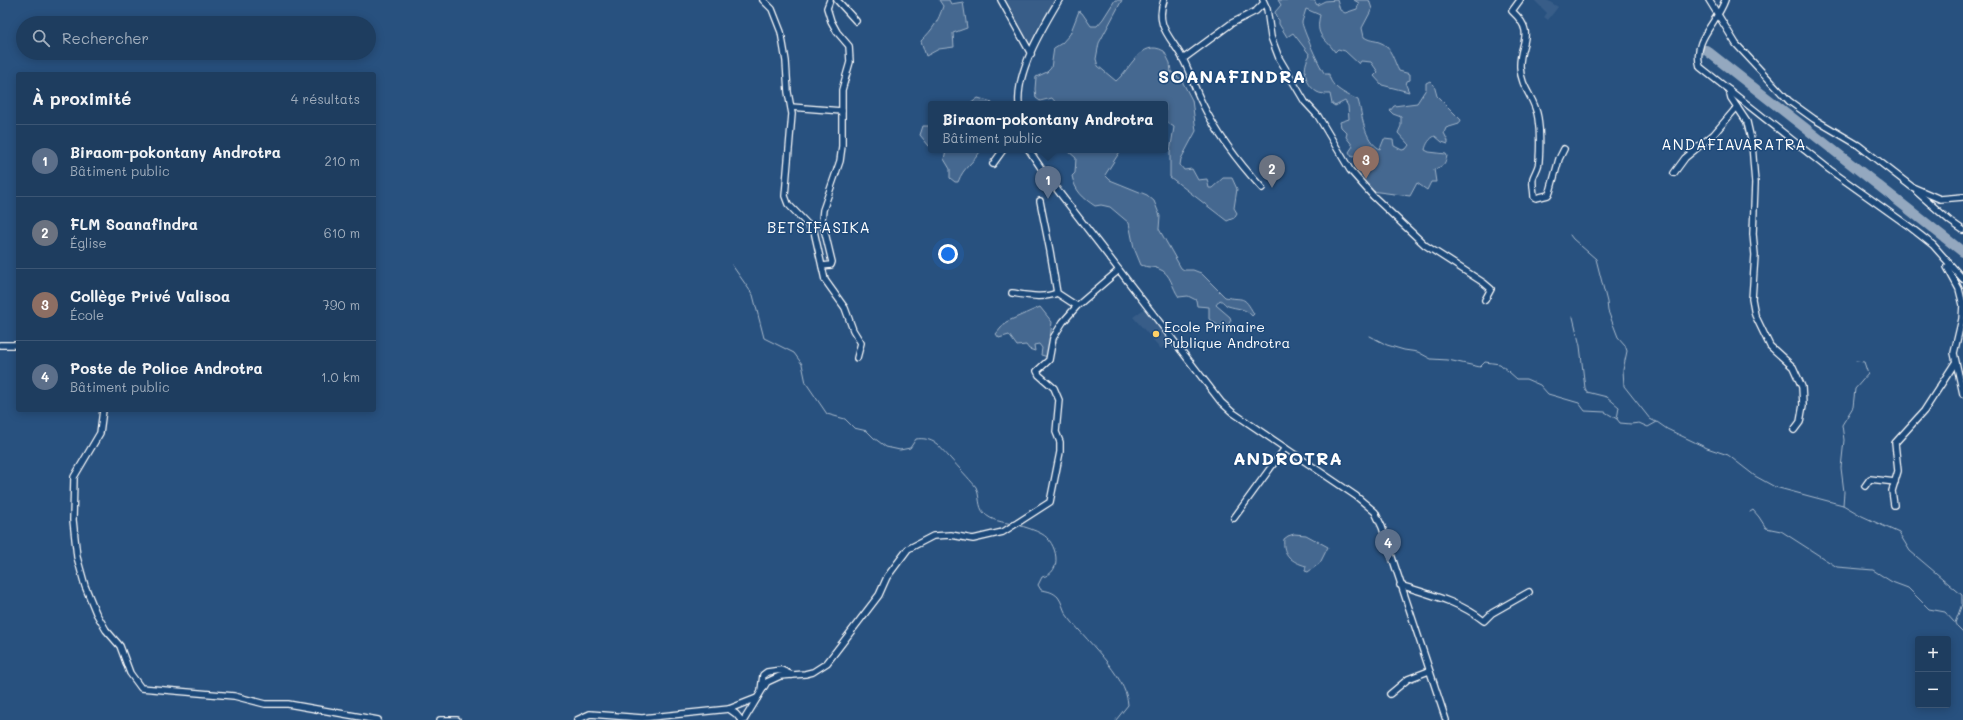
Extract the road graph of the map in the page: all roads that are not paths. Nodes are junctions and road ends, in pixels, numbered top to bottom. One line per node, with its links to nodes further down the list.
1 (763, 0): 17 (street)
2 (830, 0): 19 (street)
3 (837, 0): 12 (street)
4 (1001, 0): 13 (street)
5 (1060, 0): 13 (street)
6 (1164, 0): 14 (street)
7 (1520, 0): 20 (street)
8 (1709, 0): 11 (street)
9 (1725, 0): 11 (street)
10 (1263, 2): 14 (street); 36 (street)
11 (1717, 14): 15 (street); 25 (street)
12 (856, 22)
13 (1031, 54): 16 (street)
14 (1183, 59): 26 (street)
15 (1729, 90): 18 (street); 30 (street)
16 (1019, 101)
17 (791, 107): 19 (street); 31 (street)
18 (1737, 107): 24 (street); 44 (street)
19 (842, 111): 31 (street)
20 (1564, 149)
21 (1001, 153): 23 (street)
22 (1031, 153): 32 (street)
23 (993, 164)
24 (1674, 172)
25 (1912, 187): 27 (street); 29 (street)
26 (1262, 188)
27 (1963, 197)
28 (1040, 201): 35 (street)
29 (1963, 230)
30 (1942, 257): 33 (street); 41 (street)
31 (822, 266): 40 (street)
32 (1119, 270): 37 (street); 45 (street)
33 (1963, 279)
34 (1012, 293): 35 (street)
35 (1057, 293): 37 (street)
36 (1485, 300)
37 (1077, 306): 53 (street)
38 (0, 345): 39 (street)
39 (16, 345)
40 (857, 358)
41 (1955, 363): 42 (street); 46 (street)
42 (1963, 394)
43 (103, 412): 58 (street)
44 (1794, 430)
45 (1285, 448): 49 (street); 50 (street)
46 (1894, 482): 47 (street); 48 (street)
47 (1865, 486)
48 (1894, 505)
49 (1234, 518)
50 (1400, 585): 51 (street); 52 (street)
51 (1529, 592)
52 (1430, 672): 55 (street); 66 (street)
53 (792, 675): 54 (street); 54 (street)
54 (761, 692): 56 (street)
55 (1390, 694)
56 (757, 698): 57 (street); 65 (street)
57 (729, 709): 63 (street); 64 (street)
58 (344, 715): 59 (street); 60 (street)
59 (352, 720)
60 (378, 720)
61 (440, 720): 62 (street)
62 (457, 720)
63 (577, 720)
64 (741, 720)
65 (744, 720)
66 (1446, 720)

